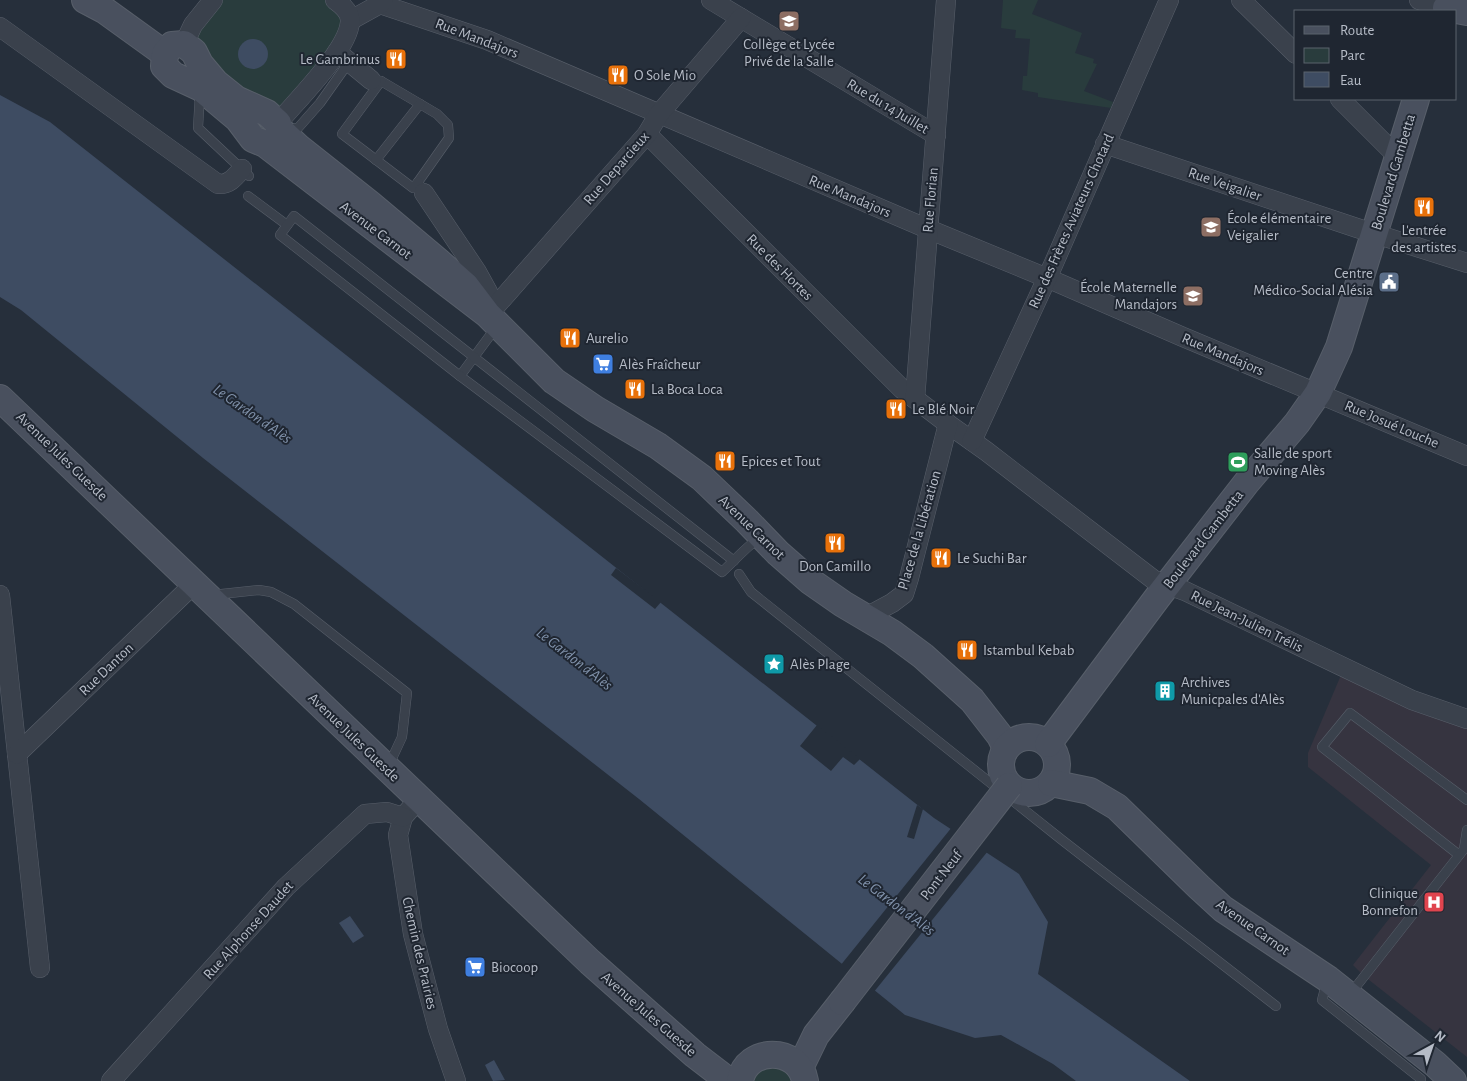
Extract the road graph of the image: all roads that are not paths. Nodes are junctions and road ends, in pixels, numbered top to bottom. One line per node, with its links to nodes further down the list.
1 (85, 0): 14 (main road, Avenue Carnot)
2 (212, 0): 14 (street)
3 (335, 0): 12 (street)
4 (711, 0): 11 (street, Rue du 14 Juillet)
5 (946, 0): 25 (street, Rue Florian)
6 (1169, 0): 26 (street, Rue des Frères Aviateurs Chotard)
7 (1241, 0): 15 (street)
8 (1419, 0): 10 (street)
9 (382, 2): 12 (street); 22 (street, Rue Mandajors)
10 (1452, 8)
11 (741, 18): 22 (street, Rue Deparcieux); 25 (street, Rue du 14 Juillet)
12 (350, 20): 16 (street)
13 (0, 27): 29 (street)
14 (174, 49): 18 (main road, Avenue Carnot); 23 (main road, Avenue Carnot)
15 (1294, 52)
16 (343, 57): 17 (street); 23 (street)
17 (376, 81): 21 (lane); 28 (lane)
18 (201, 88): 23 (main road, Avenue Carnot); 29 (lane)
19 (1341, 100): 27 (street)
20 (1416, 100): 27 (main road, Boulevard Gambetta)
21 (420, 104): 28 (lane); 30 (lane)
22 (658, 114): 24 (street, Rue Deparcieux); 33 (street, Rue Mandajors)
23 (274, 132): 37 (main road, Avenue Carnot)
24 (647, 134): 37 (street, Rue Deparcieux); 42 (street, Rue des Hortes)
25 (936, 136): 33 (street, Rue Florian)
26 (1105, 144): 34 (street, Rue Veigalier); 36 (street, Rue des Frères Aviateurs Chotard)
27 (1397, 156): 34 (main road, Boulevard Gambetta)
28 (376, 160): 30 (lane)
29 (246, 172)
30 (421, 188): 37 (street)
31 (248, 196): 32 (lane)
32 (287, 225): 38 (lane); 39 (lane)
33 (928, 229): 36 (street, Rue Mandajors); 42 (street, Rue Florian)
34 (1374, 234): 35 (street, Rue Veigalier); 40 (main road, Boulevard Gambetta)
35 (1467, 263)
36 (1047, 278): 40 (street, Rue Mandajors); 44 (street, Rue des Frères Aviateurs Chotard)
37 (493, 320): 38 (lane); 46 (main road, Avenue Carnot)
38 (474, 357): 39 (lane); 47 (lane)
39 (460, 376): 47 (lane)
40 (1318, 393): 45 (street, Rue Josué Louche); 49 (main road, Boulevard Gambetta)
41 (0, 398): 50 (main road, Avenue Jules Guesde)
42 (915, 399): 43 (street, Rue des Hortes)
43 (948, 424): 44 (street, Rue Jean-Julien Trélis); 52 (street, Place de la Libération)
44 (972, 441): 49 (street, Rue Jean-Julien Trélis)
45 (1467, 456)
46 (762, 535): 47 (lane); 52 (main road, Avenue Carnot)
47 (734, 561)
48 (739, 574): 67 (lane)
49 (1168, 585): 53 (street, Rue Jean-Julien Trélis); 54 (main road, Boulevard Gambetta)
50 (202, 589): 56 (street, Rue Danton); 57 (main road, Avenue Jules Guesde); 57 (lane)
51 (0, 594): 56 (street)
52 (866, 617): 55 (main road, Avenue Carnot)
53 (1467, 719)
54 (1048, 744): 55 (main road); 58 (main road)
55 (1006, 748): 59 (main road)
56 (17, 754): 64 (street)
57 (387, 769): 61 (main road, Avenue Jules Guesde)
58 (1051, 783): 59 (main road); 65 (main road, Avenue Carnot)
59 (1010, 786): 68 (main road, Pont Neuf, bridge)
60 (1467, 800): 63 (lane)
61 (411, 808): 69 (main road, Avenue Jules Guesde); 71 (street, Rue Alphonse Daudet); 72 (street, Chemin des Prairies)
62 (1467, 830): 63 (lane)
63 (1459, 855): 66 (lane)
64 (40, 968)
65 (1328, 979): 66 (main road, Avenue Carnot); 70 (lane)
66 (1349, 995): 73 (main road, Avenue Carnot)
67 (1276, 1006)
68 (797, 1068): 69 (main road)
69 (732, 1075)
70 (1421, 1079)
71 (111, 1081)
72 (456, 1081)
73 (1453, 1081)

